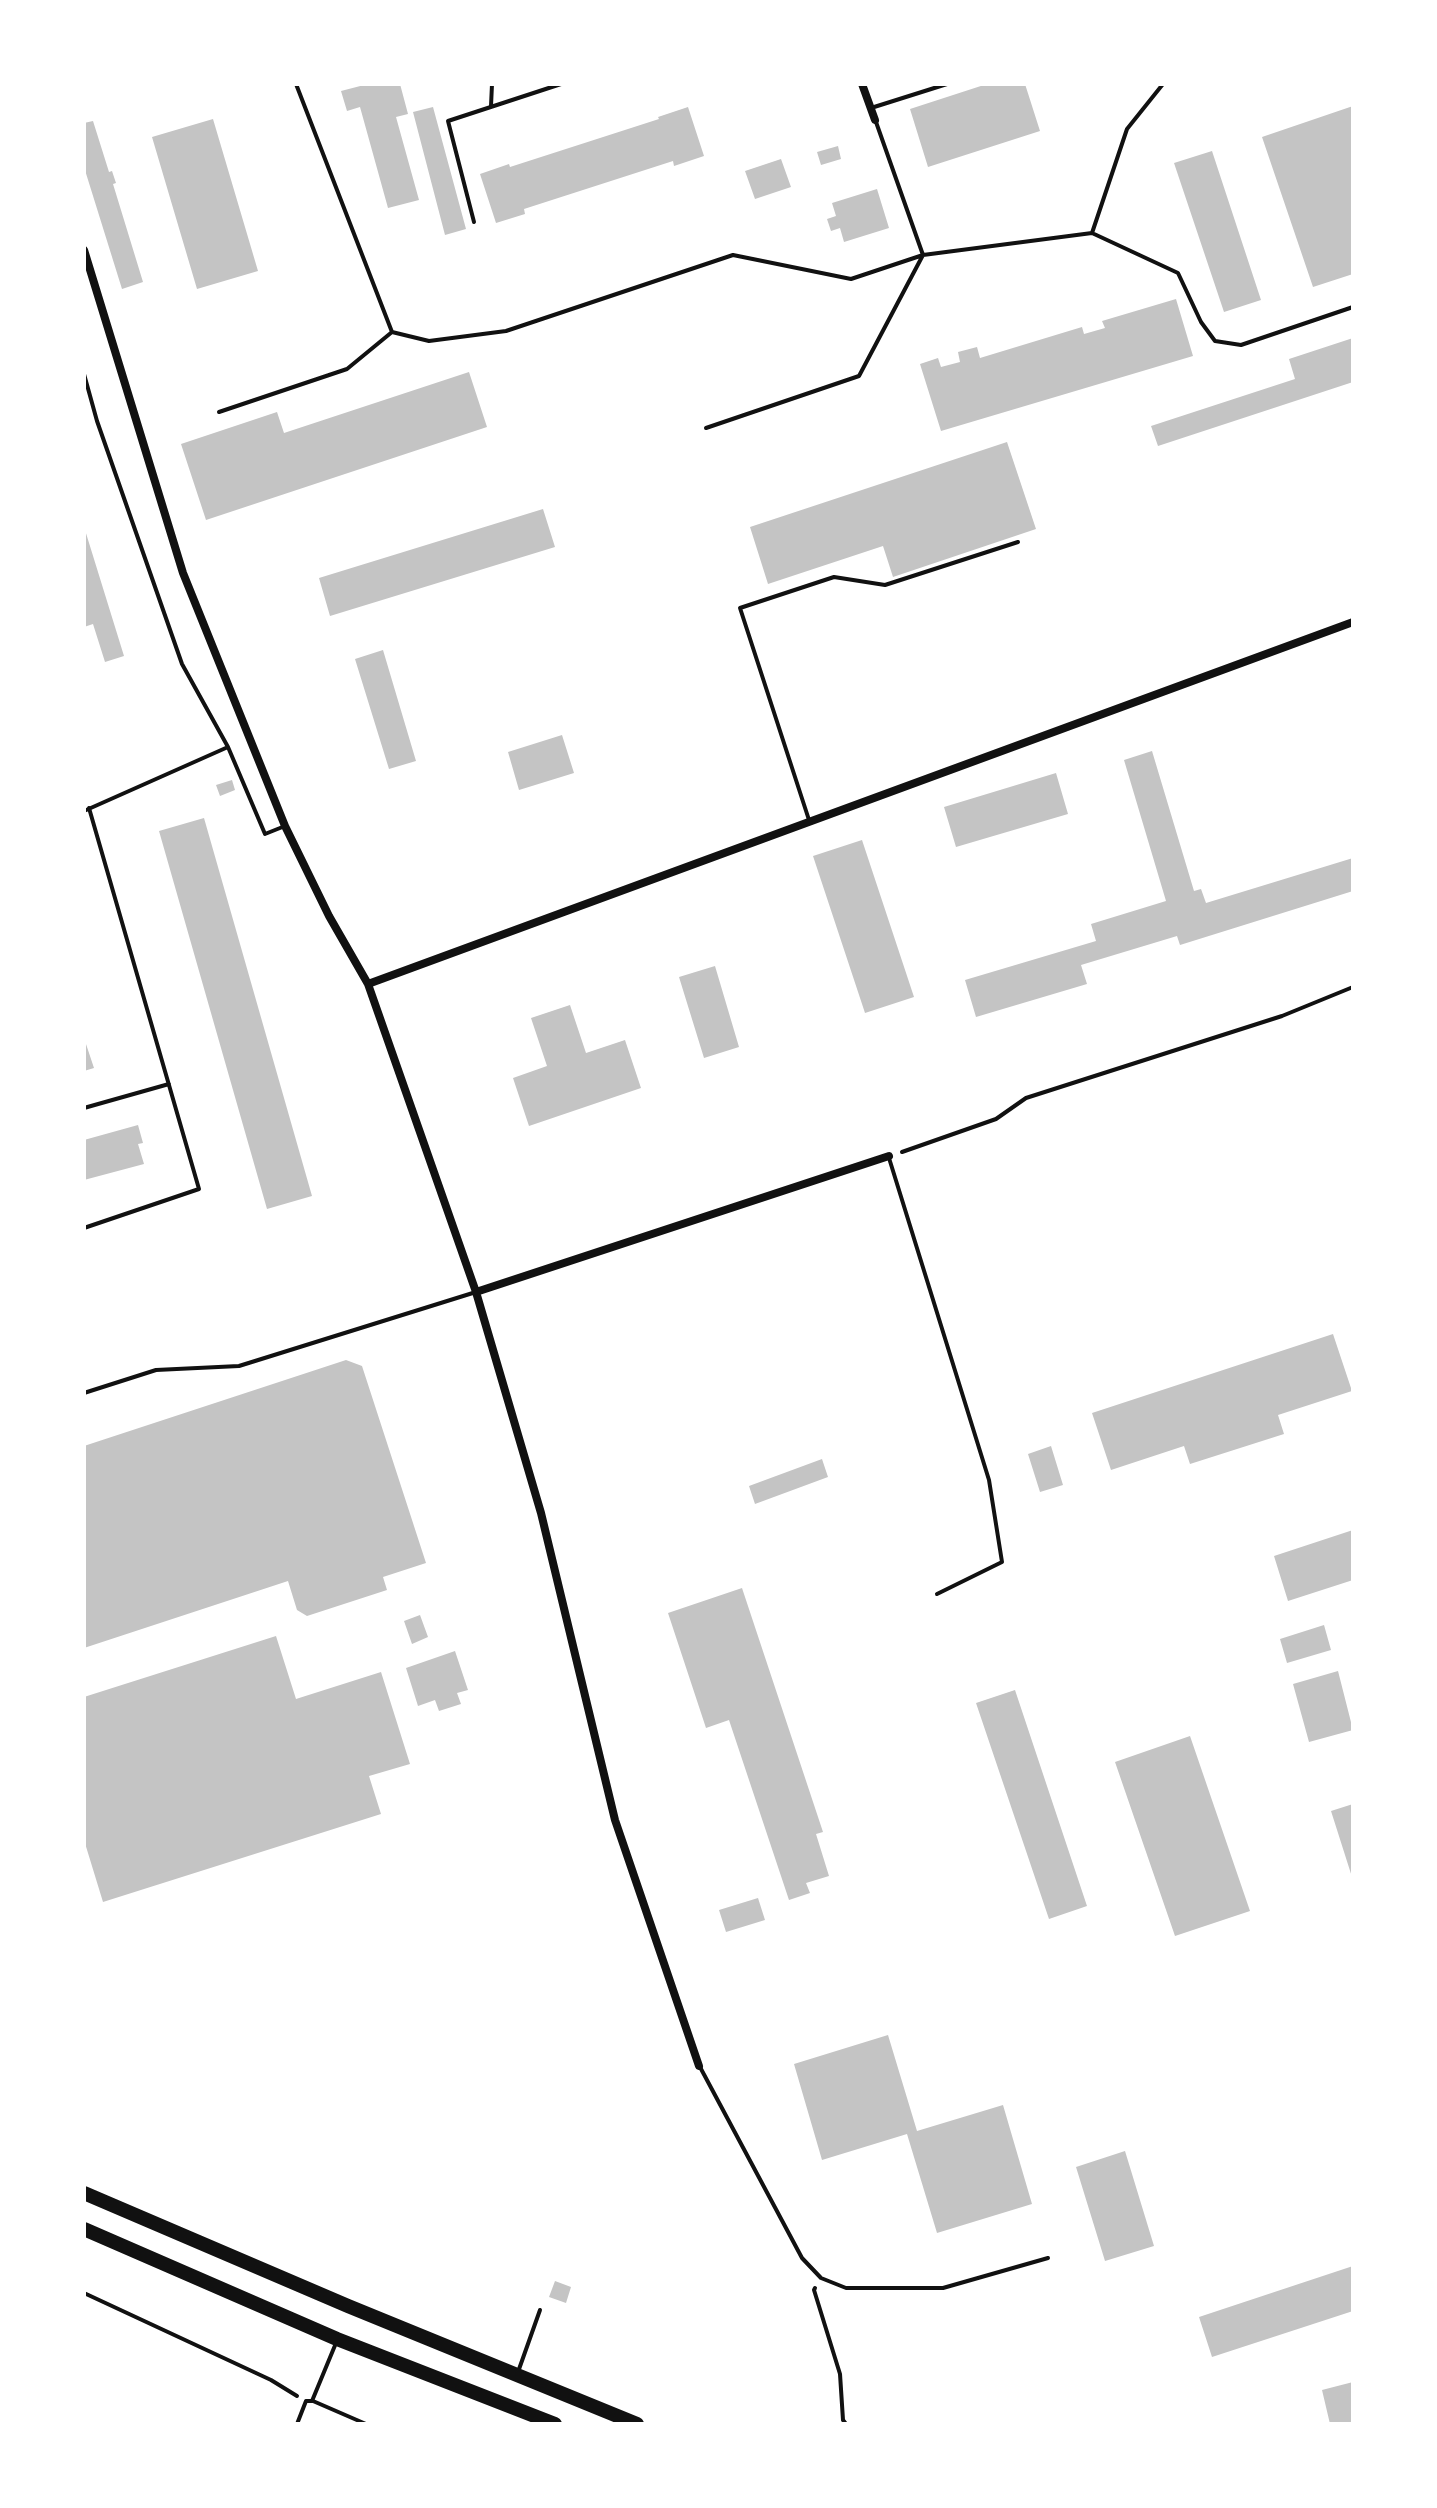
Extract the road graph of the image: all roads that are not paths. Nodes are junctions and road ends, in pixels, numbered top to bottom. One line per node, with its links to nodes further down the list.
1 (296, 84): 15 (lane)
2 (492, 84): 7 (lane)
3 (561, 84): 7 (lane)
4 (862, 84): 8 (street)
5 (947, 84): 8 (lane)
6 (1163, 84): 11 (lane)
7 (491, 107): 10 (lane)
8 (871, 108): 9 (street)
9 (875, 120): 13 (lane)
10 (474, 222)
11 (1092, 233): 13 (lane); 14 (lane)
12 (84, 250): 24 (street)
13 (923, 255): 15 (lane); 18 (lane)
14 (1353, 307)
15 (392, 332): 17 (lane)
16 (84, 374): 21 (lane)
17 (219, 412)
18 (706, 428)
19 (1018, 542): 23 (lane)
20 (1353, 622): 23 (street)
21 (228, 747): 22 (lane); 24 (lane)
22 (86, 810): 26 (lane)
23 (810, 822): 25 (street)
24 (285, 826): 25 (street)
25 (368, 984): 30 (street)
26 (169, 1084): 27 (lane); 29 (lane)
27 (84, 1108)
28 (889, 1156): 30 (street); 32 (lane)
29 (84, 1228)
30 (476, 1292): 31 (lane); 33 (street)
31 (84, 1393)
32 (937, 1594)
33 (699, 2066): 36 (lane)
34 (84, 2193): 39 (highway)
35 (84, 2229): 38 (highway)
36 (1048, 2258)
37 (540, 2310): 39 (lane)
38 (337, 2339): 40 (lane); 43 (highway)
39 (517, 2374): 44 (highway)
40 (312, 2401): 41 (lane); 42 (lane)
41 (297, 2424)
42 (366, 2424)
43 (555, 2424)
44 (637, 2424)

